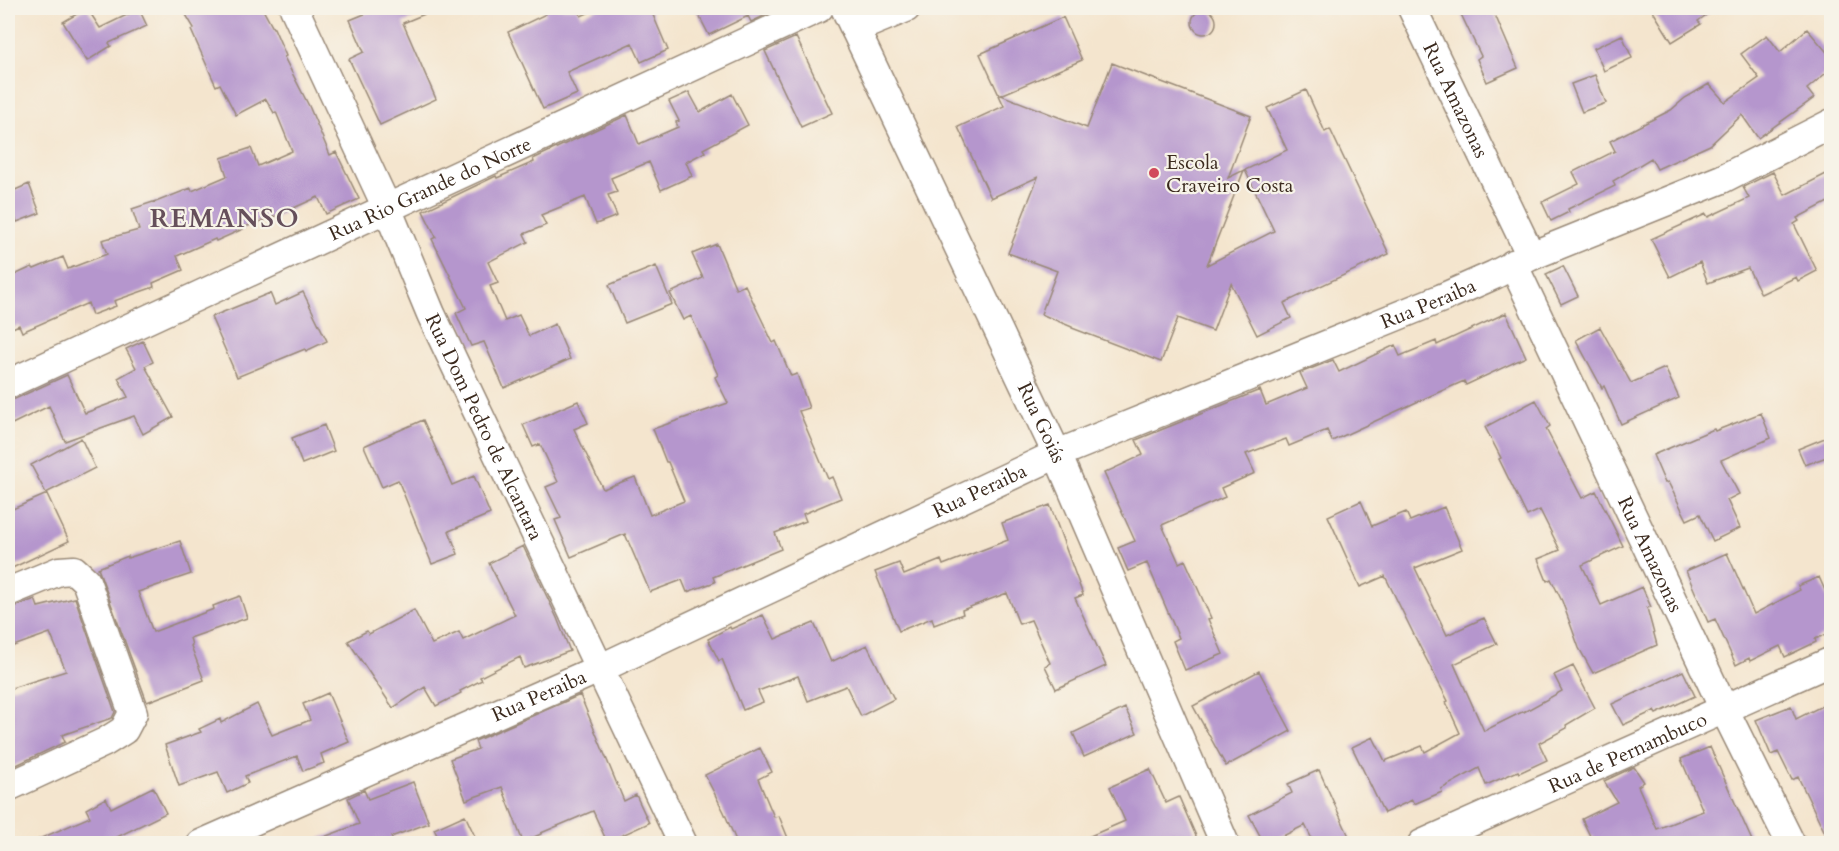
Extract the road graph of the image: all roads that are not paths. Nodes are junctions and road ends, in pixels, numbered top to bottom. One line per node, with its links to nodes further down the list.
1 (294, 8): 7 (street, Rua Dom Pedro de Alcantara)
2 (819, 8): 7 (street, Rua Rio Grande do Norte)
3 (906, 8): 5 (street)
4 (1412, 8): 8 (street, Rua Amazonas)
5 (850, 18): 10 (street, Rua Goiás)
6 (1832, 123): 8 (street, Rua Peraiba)
7 (387, 208): 9 (street, Rua Rio Grande do Norte); 13 (street, Rua Dom Pedro de Alcantara)
8 (1522, 260): 10 (street, Rua Peraiba); 14 (street, Rua Amazonas)
9 (8, 384)
10 (1057, 454): 13 (street, Rua Peraiba); 18 (street, Rua Goiás)
11 (8, 592): 15 (street)
12 (1832, 661): 14 (street, Rua de Pernambuco)
13 (601, 668): 16 (street, Rua Peraiba); 17 (street, Rua Dom Pedro de Alcantara)
14 (1724, 709): 19 (street, Rua de Pernambuco); 20 (street, Rua Amazonas)
15 (8, 787)
16 (201, 843)
17 (683, 843)
18 (1225, 843)
19 (1422, 843)
20 (1791, 843)

